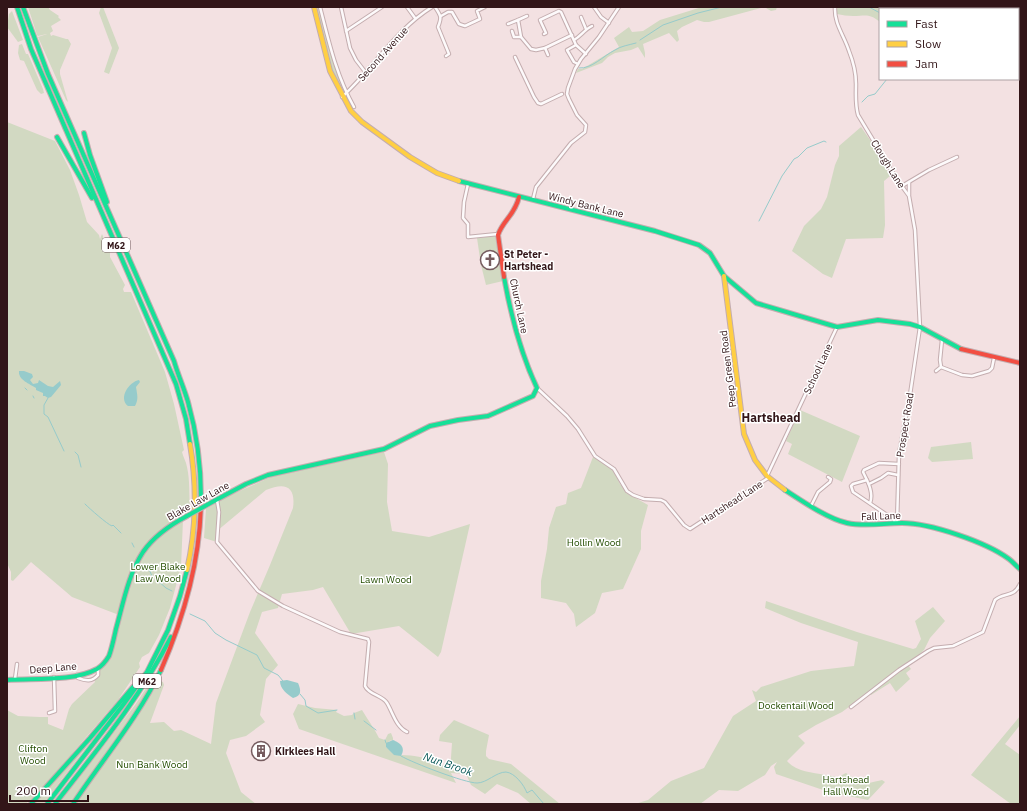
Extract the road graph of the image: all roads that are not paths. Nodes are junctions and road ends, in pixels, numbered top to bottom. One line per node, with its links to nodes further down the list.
1 (17, 7): 52 (main road, M62)
2 (23, 7): 53 (main road, M62)
3 (314, 7): 41 (main road, Windy Bank Lane)
4 (320, 7): 41 (street, Windy Bank Lane)
5 (341, 7): 26 (street)
6 (373, 7): 15 (street)
7 (382, 7): 15 (street)
8 (407, 7): 20 (street)
9 (425, 7): 16 (street)
10 (433, 7): 16 (street, Second Avenue); 17 (street)
11 (485, 7): 17 (street)
12 (594, 7): 22 (street)
13 (619, 7): 22 (street)
14 (834, 7): 48 (street, Clough Lane)
15 (376, 11): 26 (street)
16 (424, 12): 20 (street, Second Avenue)
17 (441, 16): 36 (street)
18 (527, 16): 21 (street)
19 (581, 17): 25 (street)
20 (415, 18): 39 (street, Second Avenue)
21 (518, 20): 23 (street); 30 (street)
22 (609, 23): 34 (street)
23 (508, 24)
24 (592, 26): 25 (street)
25 (586, 29): 31 (street)
26 (346, 31): 39 (street)
27 (512, 31): 30 (street)
28 (544, 34): 29 (street)
29 (572, 35): 31 (street); 33 (street)
30 (521, 37): 33 (street)
31 (574, 40): 32 (street)
32 (576, 45): 34 (street); 38 (street)
33 (545, 48): 35 (street)
34 (586, 54): 38 (street)
35 (548, 55)
36 (446, 56)
37 (515, 57): 40 (street)
38 (578, 64): 40 (street)
39 (366, 73): 41 (street, Second Avenue)
40 (565, 92): 51 (street)
41 (344, 95): 42 (street, Windy Bank Lane); 47 (main road, Windy Bank Lane)
42 (354, 107)
43 (84, 133): 53 (main road)
44 (57, 137): 52 (main road)
45 (957, 157): 46 (street)
46 (909, 182): 48 (street); 49 (street)
47 (468, 184): 50 (main road, Windy Bank Lane); 54 (street)
48 (902, 186): 49 (street, Clough Lane)
49 (909, 196): 57 (street, Clough Lane)
50 (519, 198): 51 (main road, Windy Bank Lane); 54 (main road)
51 (533, 200): 55 (main road, Windy Bank Lane)
52 (107, 225): 86 (main road, M62)
53 (114, 225): 78 (main road, M62)
54 (498, 234): 63 (main road, Church Lane)
55 (724, 276): 56 (main road, Windy Bank Lane); 68 (main road, Peep Green Road)
56 (838, 327): 57 (main road, Windy Bank Lane); 68 (street, School Lane)
57 (920, 327): 58 (main road, Windy Bank Lane); 66 (street, Prospect Road)
58 (942, 340): 59 (main road, Windy Bank Lane); 61 (street)
59 (994, 358): 60 (main road, Windy Bank Lane); 61 (street)
60 (1020, 362)
61 (941, 367): 62 (street)
62 (936, 371)
63 (537, 388): 64 (street, Hartshead Lane); 65 (main road)
64 (542, 394): 65 (street); 68 (street, Hartshead Lane)
65 (533, 396): 72 (main road, Blake Law Lane)
66 (899, 464): 67 (street, Prospect Road); 70 (street)
67 (898, 475): 71 (street); 75 (street, Prospect Road)
68 (767, 477): 74 (main road, Fall Lane)
69 (831, 479): 74 (street)
70 (867, 480): 71 (street); 73 (street)
71 (868, 484): 73 (street)
72 (215, 501): 79 (main road, Blake Law Lane, bridge); 89 (street)
73 (870, 503): 75 (street)
74 (811, 506): 75 (main road, Fall Lane)
75 (897, 523): 76 (main road, Fall Lane)
76 (1020, 569)
77 (1020, 584): 87 (street)
78 (184, 603): 92 (main road, M62); 93 (main road)
79 (104, 663): 81 (main road, Deep Lane)
80 (17, 664): 84 (street, Deep Lane)
81 (98, 668): 82 (main road, Deep Lane); 82 (street)
82 (77, 675): 83 (main road, Deep Lane)
83 (54, 677): 84 (main road, Deep Lane); 88 (street)
84 (15, 679): 85 (main road)
85 (7, 680)
86 (139, 683): 90 (main road); 91 (main road, M62)
87 (851, 707)
88 (49, 713)
89 (407, 732)
90 (31, 804)
91 (47, 804)
92 (55, 804)
93 (73, 804)

